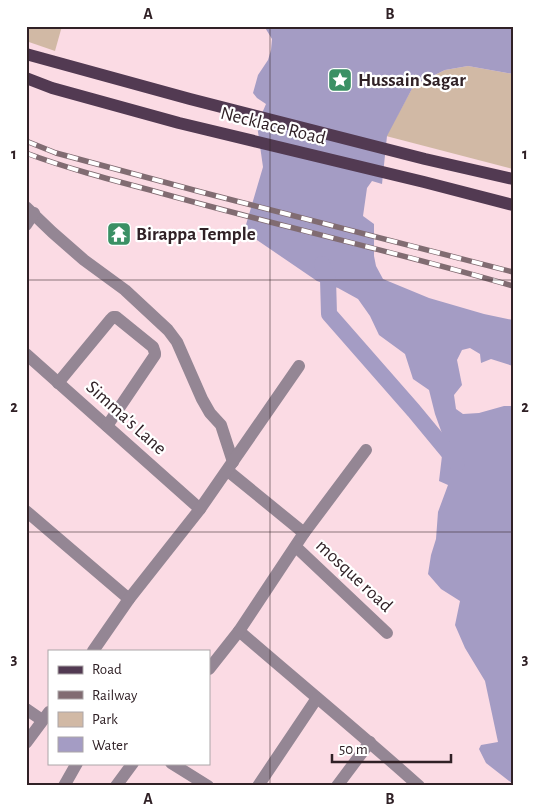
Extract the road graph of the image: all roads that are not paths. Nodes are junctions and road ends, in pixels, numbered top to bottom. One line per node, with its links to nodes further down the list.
1 (26, 54): 3 (main road, Necklace Road)
2 (26, 78): 4 (main road, Necklace Road)
3 (513, 179)
4 (513, 205)
5 (30, 210): 6 (street); 12 (street)
6 (26, 225)
7 (26, 354): 9 (street, Simma's Lane)
8 (299, 366): 12 (street)
9 (58, 382): 10 (street, Simma's Lane); 10 (street)
10 (107, 426): 13 (street, Simma's Lane)
11 (366, 450): 15 (street)
12 (230, 466): 13 (street); 15 (street, mosque road)
13 (200, 509): 17 (street)
14 (26, 510): 17 (street)
15 (304, 533): 16 (street)
16 (296, 547): 18 (street); 19 (street, mosque road)
17 (129, 600): 20 (street)
18 (239, 631): 21 (street); 22 (street)
19 (387, 633)
20 (94, 650)
21 (210, 668)
22 (317, 698): 25 (street); 34 (street)
23 (26, 709): 24 (street)
24 (45, 716): 26 (street)
25 (370, 742): 35 (street); 36 (street)
26 (26, 743)
27 (77, 764): 31 (street)
28 (132, 764): 32 (street)
29 (173, 764): 30 (street)
30 (192, 781): 33 (street)
31 (64, 786)
32 (116, 786)
33 (208, 786)
34 (258, 786)
35 (337, 786)
36 (419, 786)

